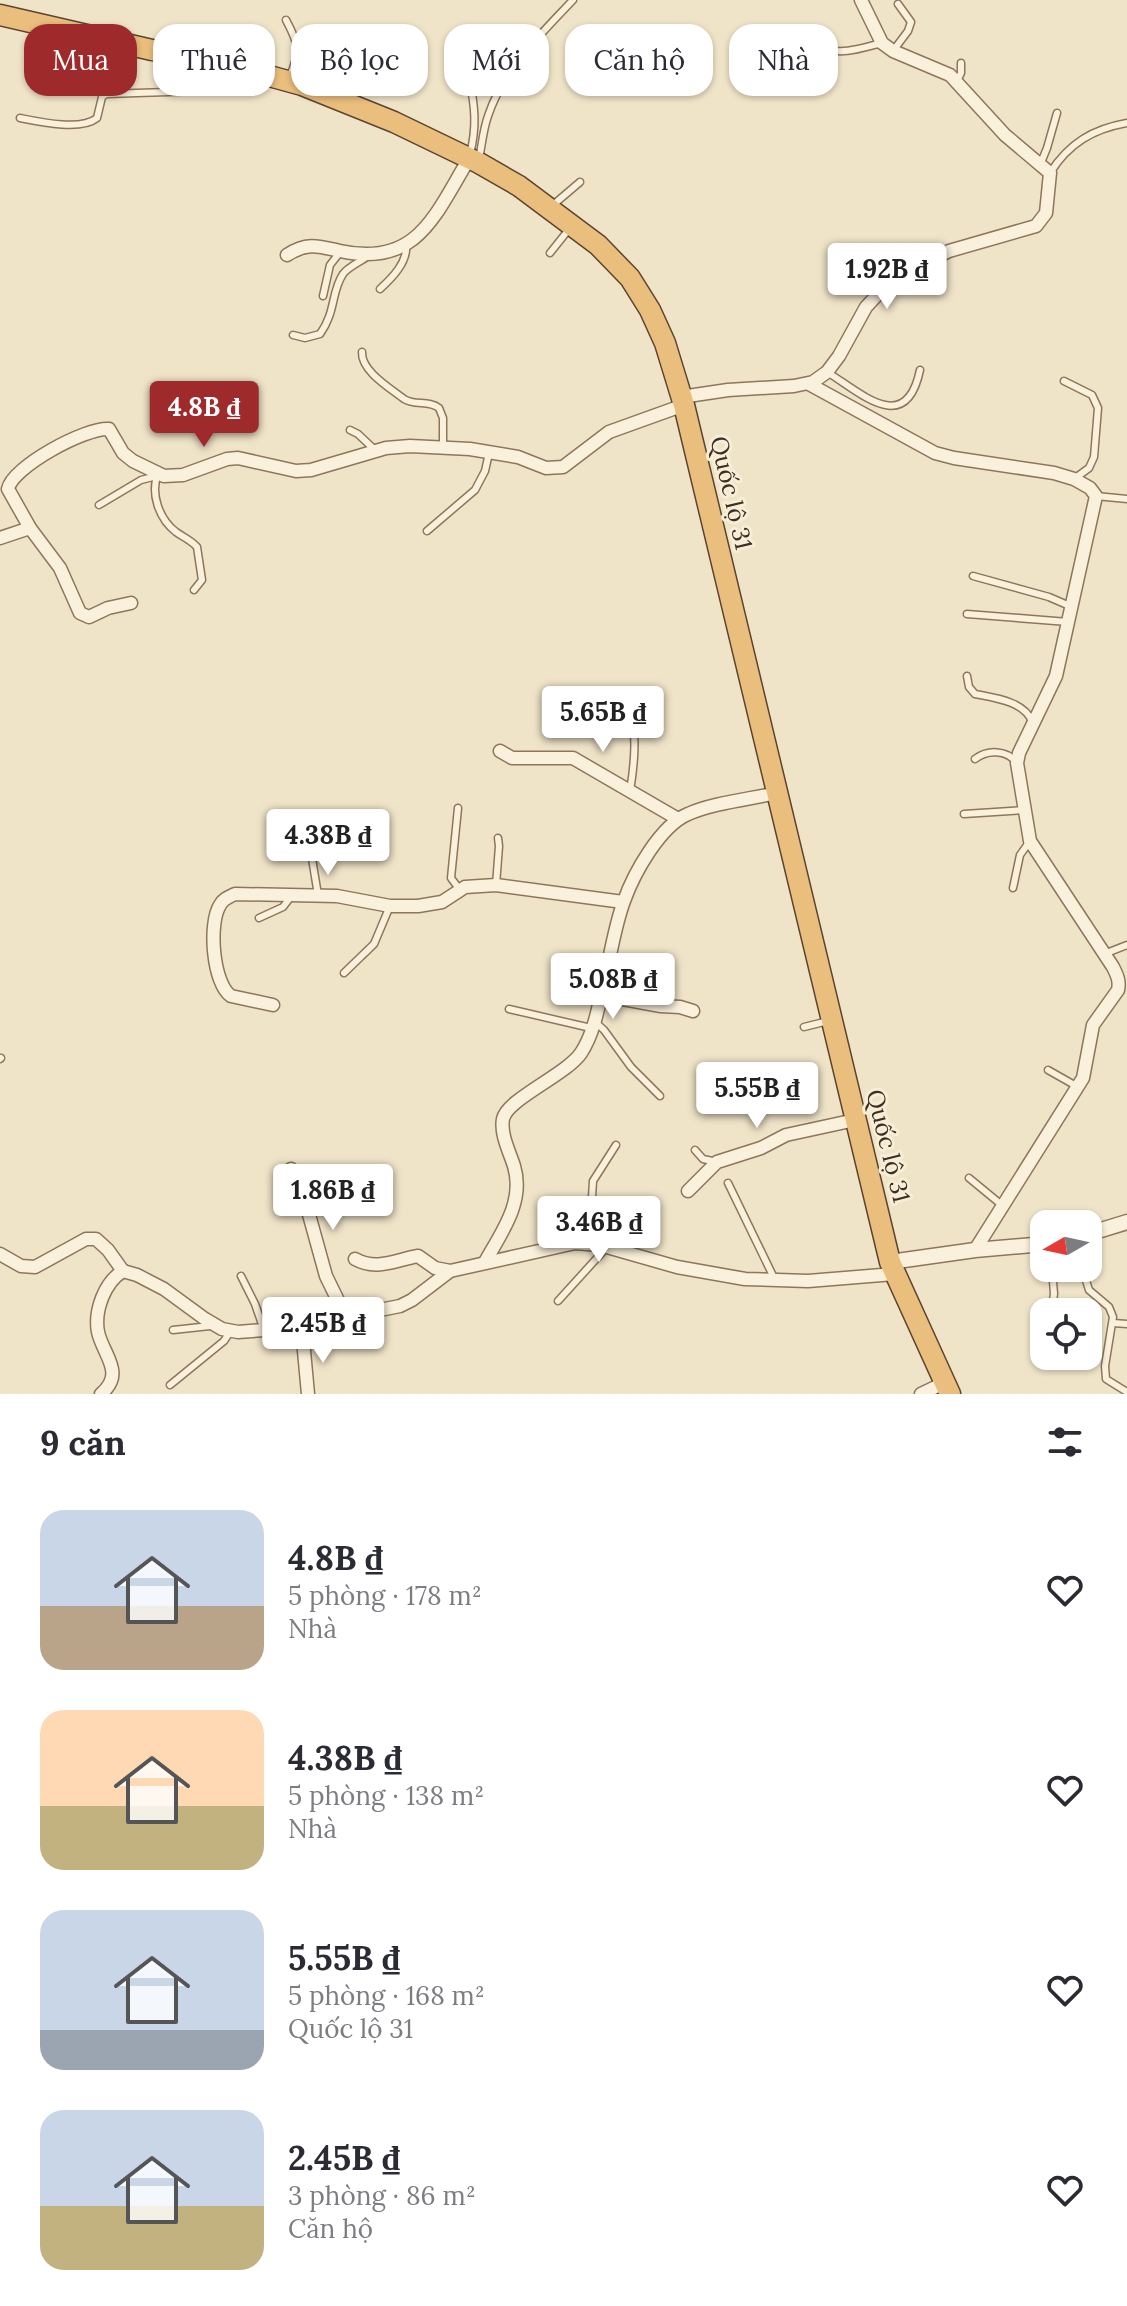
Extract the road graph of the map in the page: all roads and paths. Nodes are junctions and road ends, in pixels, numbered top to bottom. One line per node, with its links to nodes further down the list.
1 (573, 0): 19 (lane)
2 (861, 0): 6 (street)
3 (898, 4): 9 (lane)
4 (0, 15): 7 (highway, Quốc lộ 31)
5 (286, 20): 12 (lane)
6 (882, 43): 8 (lane); 9 (street)
7 (153, 50)
8 (838, 51)
9 (893, 51): 13 (street)
10 (961, 63): 13 (lane)
11 (275, 78): 12 (highway, Quốc lộ 31)
12 (287, 81): 19 (highway, Quốc lộ 31)
13 (957, 81): 20 (street)
14 (153, 92): 17 (lane)
15 (473, 96): 19 (lane)
16 (1057, 113): 20 (lane)
17 (20, 118)
18 (1127, 123): 20 (lane)
19 (474, 161): 22 (highway, Quốc lộ 31); 24 (street)
20 (1045, 169): 34 (street)
21 (580, 182): 22 (lane)
22 (550, 207): 23 (highway, Quốc lộ 31)
23 (573, 225): 26 (lane); 37 (highway, Quốc lộ 31)
24 (406, 245): 28 (street); 29 (lane)
25 (341, 251): 27 (street); 28 (street); 30 (lane)
26 (550, 253)
27 (287, 255)
28 (369, 255): 31 (lane)
29 (380, 289)
30 (323, 296)
31 (293, 335)
32 (362, 352): 39 (lane)
33 (920, 370): 34 (lane)
34 (827, 372): 36 (street)
35 (1064, 381): 43 (lane)
36 (809, 384): 37 (street); 43 (street)
37 (682, 401): 41 (street); 64 (highway, Quốc lộ 31)
38 (350, 430): 40 (lane)
39 (443, 447): 40 (street); 41 (street)
40 (376, 451): 42 (street)
41 (489, 453): 49 (lane)
42 (157, 475): 44 (street); 47 (lane); 52 (lane)
43 (1074, 479): 45 (street)
44 (4, 485): 48 (street)
45 (1096, 496): 46 (lane); 54 (street)
46 (1127, 499)
47 (99, 505)
48 (30, 528): 50 (street); 53 (street)
49 (427, 531)
50 (0, 538)
51 (973, 576): 54 (lane)
52 (194, 590)
53 (131, 603)
54 (1072, 607): 56 (street)
55 (967, 614): 56 (lane)
56 (1068, 622): 59 (street)
57 (967, 676): 59 (lane)
58 (590, 697): 63 (lane)
59 (1033, 724): 62 (street)
60 (500, 751): 63 (street)
61 (975, 759): 62 (lane)
62 (1017, 763): 66 (street)
63 (630, 791): 68 (street)
64 (777, 793): 68 (street); 87 (highway, Quốc lộ 31)
65 (458, 808): 74 (lane)
66 (1024, 810): 67 (lane); 71 (street)
67 (964, 814)
68 (678, 819): 77 (street)
69 (308, 834): 76 (lane)
70 (498, 838): 72 (lane)
71 (1030, 841): 73 (lane); 81 (street)
72 (496, 885): 74 (street); 77 (street)
73 (1013, 888)
74 (460, 890): 78 (street)
75 (293, 894): 76 (street); 79 (lane); 84 (street)
76 (318, 895): 78 (street)
77 (623, 902): 83 (street)
78 (390, 906): 82 (lane)
79 (259, 918)
80 (1127, 945): 81 (lane)
81 (1104, 954): 91 (street)
82 (344, 973)
83 (601, 995): 86 (street); 88 (street)
84 (273, 1005)
85 (509, 1009): 88 (lane)
86 (693, 1011)
87 (831, 1020): 89 (lane); 93 (highway, Quốc lộ 31)
88 (593, 1025): 92 (lane); 109 (street)
89 (804, 1027)
90 (1048, 1070): 91 (lane)
91 (1078, 1087): 101 (street)
92 (660, 1096)
93 (855, 1120): 96 (street); 110 (highway, Quốc lộ 31)
94 (616, 1145): 105 (lane)
95 (695, 1150): 96 (lane)
96 (717, 1162): 100 (street)
97 (291, 1169): 117 (street)
98 (969, 1178): 101 (lane)
99 (728, 1183): 114 (lane)
100 (688, 1191)
101 (1003, 1206): 106 (street)
102 (1127, 1222): 103 (street)
103 (1102, 1230)
104 (1030, 1245): 106 (street)
105 (602, 1246): 109 (street); 114 (street); 116 (lane)
106 (975, 1250): 110 (street)
107 (0, 1254): 111 (street)
108 (355, 1259): 112 (street)
109 (485, 1262): 112 (street)
110 (892, 1268): 114 (street); 126 (highway, Quốc lộ 31)
111 (123, 1271): 120 (street); 128 (street)
112 (450, 1271): 117 (street)
113 (241, 1276): 122 (lane)
114 (775, 1280)
115 (1085, 1282): 118 (lane)
116 (558, 1301)
117 (346, 1317): 124 (street)
118 (1113, 1323): 119 (lane); 127 (lane)
119 (1127, 1324)
120 (214, 1325): 121 (lane); 123 (street)
121 (173, 1330)
122 (264, 1330): 123 (street); 124 (street)
123 (230, 1332): 125 (lane)
124 (303, 1340): 129 (street)
125 (170, 1385)
126 (947, 1389): 130 (street)
127 (1127, 1392)
128 (101, 1394)
129 (308, 1394)
130 (921, 1394)

